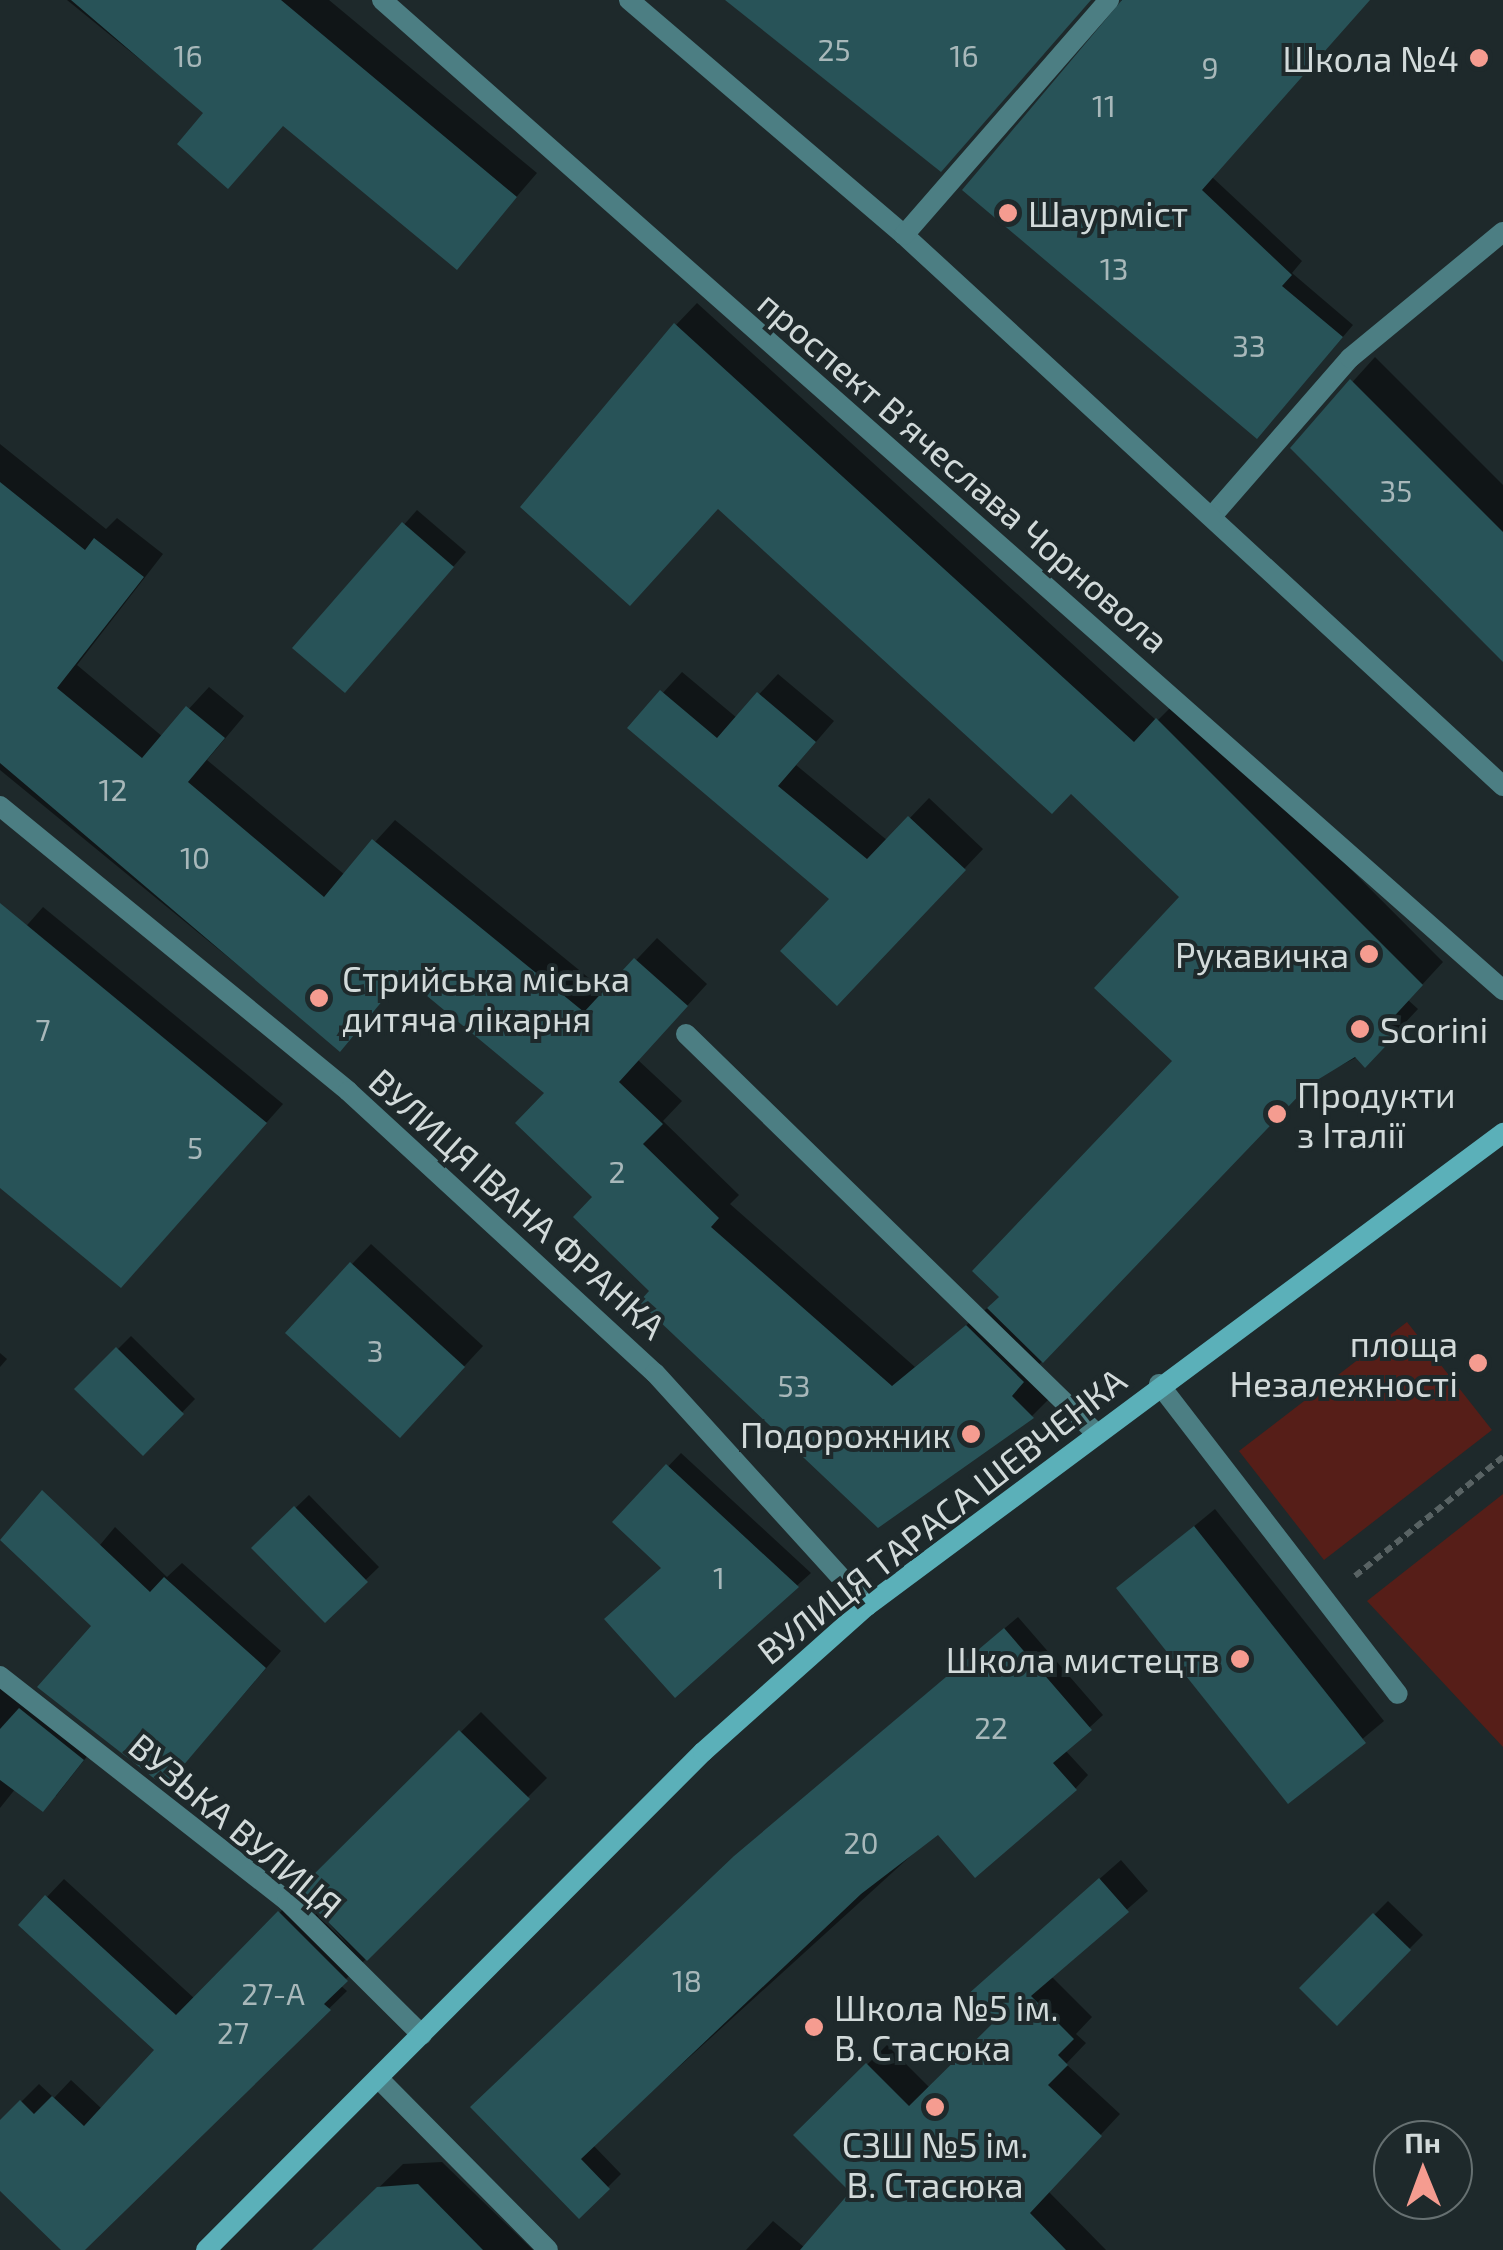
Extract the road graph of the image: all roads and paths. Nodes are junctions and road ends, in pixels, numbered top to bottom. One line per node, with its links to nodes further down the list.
1 (382, 0): 9 (street, проспект Вʼячеслава Чорновола)
2 (629, 0): 5 (street)
3 (1109, 0): 5 (street)
4 (1503, 232): 6 (street)
5 (904, 235): 6 (street)
6 (1213, 515): 7 (street)
7 (1503, 786)
8 (0, 806): 16 (street, ВУЛИЦЯ ІВАНА ФРАНКА)
9 (1503, 990)
10 (686, 1034): 13 (street)
11 (1503, 1133): 12 (main road, ВУЛИЦЯ ТАРАСА ШЕВЧЕНКА)
12 (1159, 1384): 13 (main road, ВУЛИЦЯ ТАРАСА ШЕВЧЕНКА); 15 (street)
13 (1096, 1432): 16 (main road, ВУЛИЦЯ ТАРАСА ШЕВЧЕНКА)
14 (1503, 1457): 15 (path)
15 (1327, 1599): 18 (street)
16 (867, 1606): 19 (main road, ВУЛИЦЯ ТАРАСА ШЕВЧЕНКА)
17 (0, 1676): 19 (street, ВУЗЬКА ВУЛИЦЯ)
18 (1398, 1694)
19 (422, 2035): 20 (main road, ВУЛИЦЯ ТАРАСА ШЕВЧЕНКА)
20 (379, 2078): 21 (main road, ВУЛИЦЯ ТАРАСА ШЕВЧЕНКА); 22 (street)
21 (206, 2250)
22 (548, 2250)

